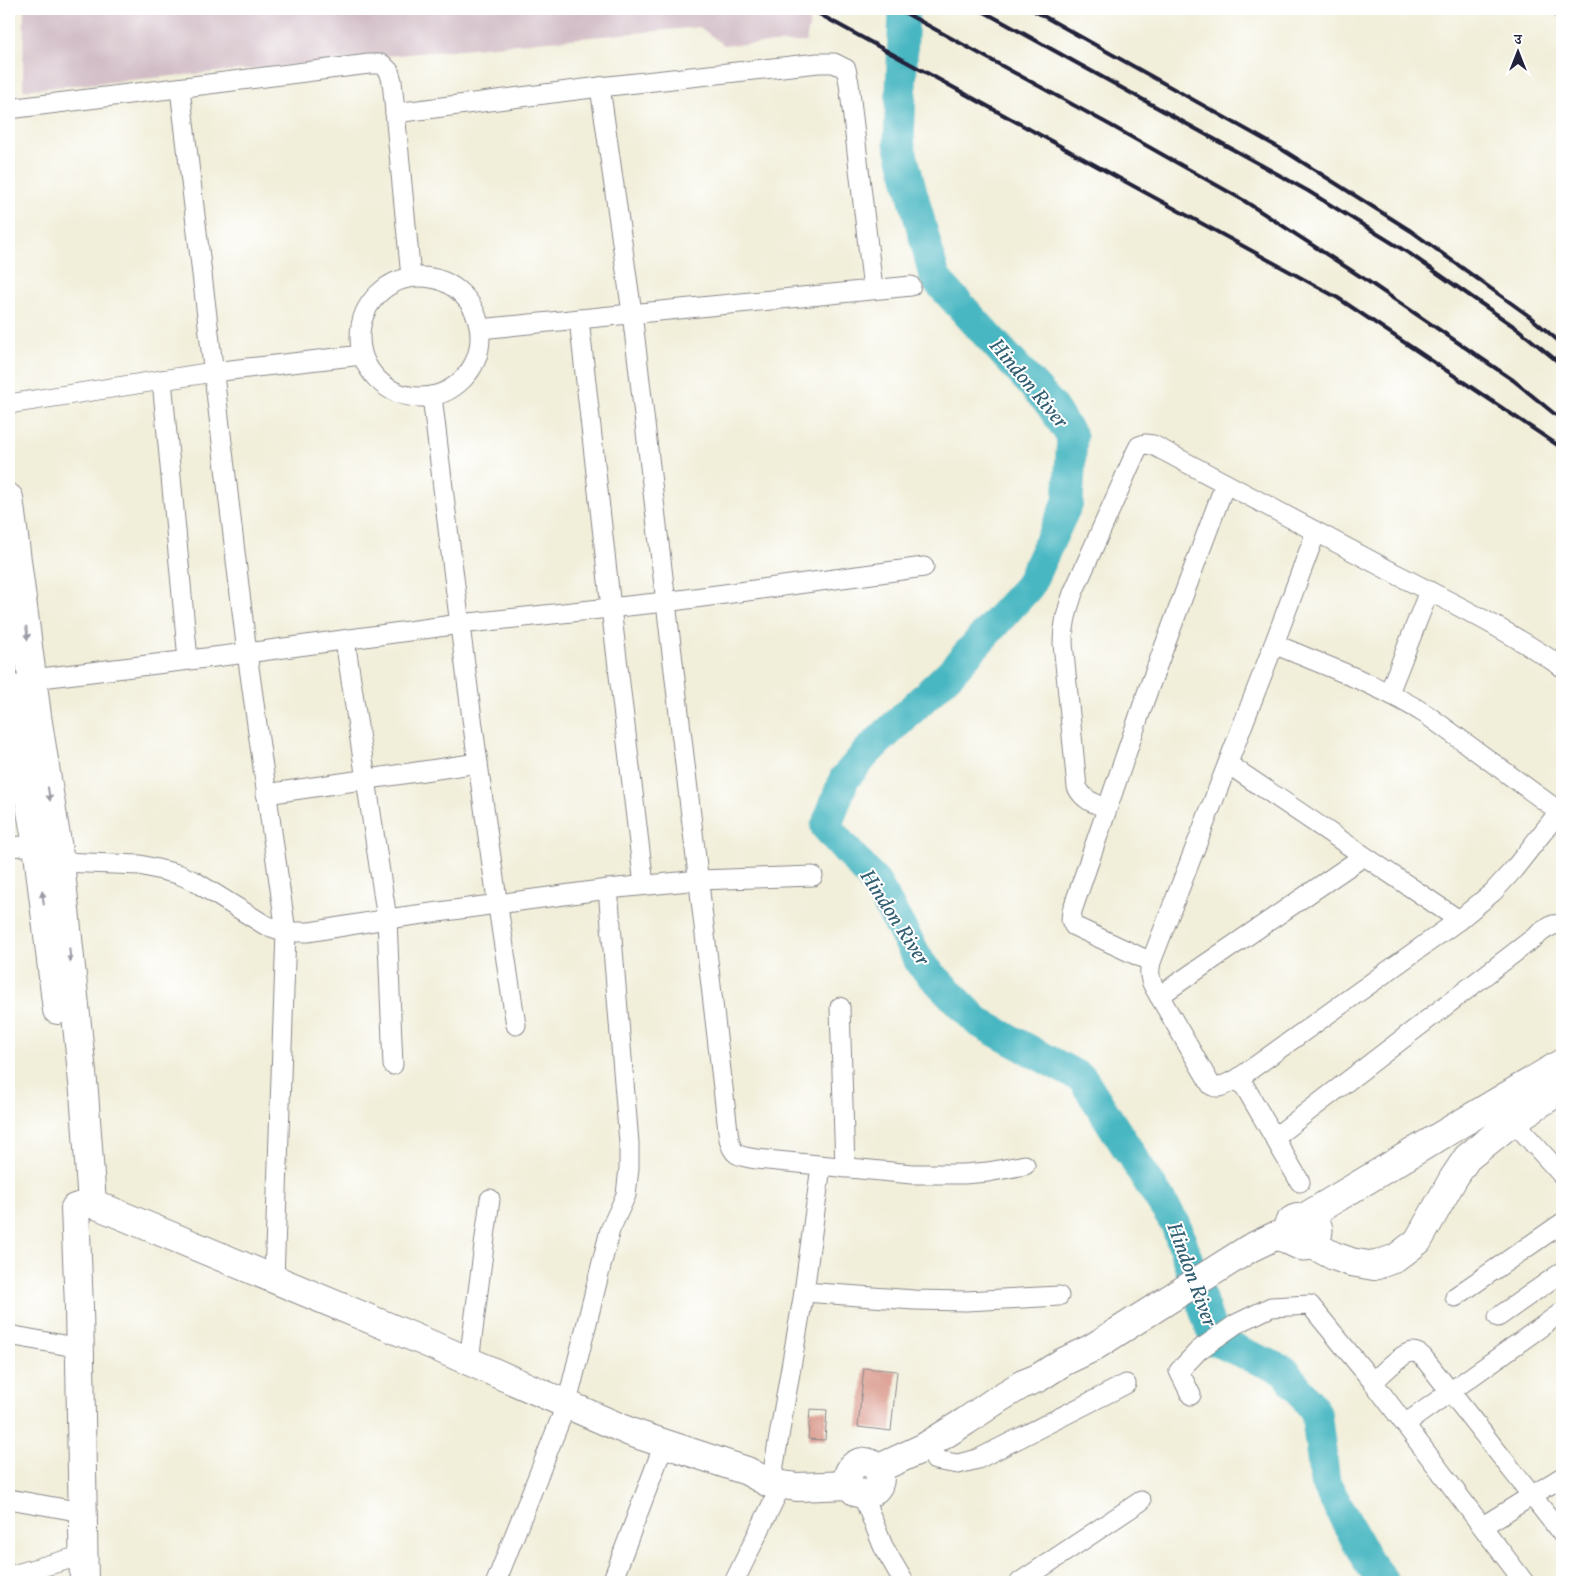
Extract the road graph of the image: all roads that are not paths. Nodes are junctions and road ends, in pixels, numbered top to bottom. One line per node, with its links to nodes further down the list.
1 (600, 87): 4 (street); 7 (street); 8 (street)
2 (180, 88): 3 (street); 4 (street); 12 (street)
3 (9, 110)
4 (396, 113): 5 (street)
5 (411, 277): 10 (street); 11 (street)
6 (911, 286): 7 (street)
7 (872, 289): 8 (street)
8 (632, 313): 9 (street); 21 (street)
9 (579, 319): 10 (street); 22 (street)
10 (480, 329): 14 (street)
11 (362, 355): 12 (street); 14 (street)
12 (213, 372): 13 (street); 26 (street)
13 (162, 380): 15 (street); 27 (street)
14 (432, 396): 23 (street)
15 (9, 404)
16 (1226, 484): 18 (street); 36 (street); 36 (street)
17 (9, 498): 29 (main road, one-way to 29)
18 (1316, 532): 20 (street); 25 (street)
19 (924, 567): 21 (street)
20 (1429, 591): 28 (street); 30 (street)
21 (665, 602): 22 (street); 43 (street)
22 (611, 608): 23 (street); 44 (street)
23 (460, 624): 24 (street); 32 (street)
24 (345, 640): 26 (street); 34 (street)
25 (1274, 644): 30 (street); 33 (street)
26 (247, 653): 27 (street); 35 (street)
27 (188, 660): 29 (street)
28 (1562, 667)
29 (21, 683): 31 (main road); 41 (main road, one-way to 41)
30 (1389, 693): 37 (street)
31 (12, 719): 38 (main road)
32 (478, 763): 34 (street); 46 (street)
33 (1228, 764): 40 (street); 51 (street)
34 (366, 780): 35 (street); 47 (street)
35 (266, 794): 50 (street)
36 (1108, 808): 51 (street)
37 (1561, 810): 48 (street)
38 (37, 846): 39 (street); 67 (main road, one-way to 38)
39 (9, 847)
40 (1364, 856): 48 (street); 52 (street)
41 (60, 862): 50 (street); 67 (main road, one-way to 67)
42 (814, 876): 43 (street)
43 (699, 880): 44 (street); 62 (street)
44 (644, 885): 45 (street)
45 (608, 888): 46 (street); 85 (street)
46 (497, 904): 47 (street); 54 (street)
47 (387, 919): 50 (street); 56 (street)
48 (1459, 920): 57 (street)
49 (1562, 924): 60 (street)
50 (286, 932): 71 (street)
51 (1151, 962): 52 (street)
52 (1159, 996): 57 (street)
53 (840, 1007): 63 (street)
54 (516, 1025)
55 (1562, 1063): 69 (main road)
56 (393, 1065)
57 (1236, 1080): 60 (street)
58 (1562, 1089): 59 (main road)
59 (1513, 1121): 64 (street); 69 (main road)
60 (1275, 1137): 65 (street)
61 (1025, 1165): 63 (street)
62 (821, 1166): 63 (street); 72 (street)
63 (845, 1168)
64 (1562, 1175)
65 (1300, 1182)
66 (490, 1198): 79 (street)
67 (84, 1206): 71 (main road); 78 (main road); 101 (main road)
68 (1562, 1223): 74 (street)
69 (1300, 1242): 80 (main road)
70 (1562, 1272): 76 (street)
71 (274, 1279): 79 (main road)
72 (804, 1292): 73 (street); 89 (street)
73 (1059, 1296)
74 (1456, 1298)
75 (1562, 1312): 83 (street)
76 (1498, 1317)
77 (9, 1335): 78 (street)
78 (80, 1348): 95 (main road)
79 (470, 1361): 85 (main road)
80 (1038, 1378): 88 (main road); 91 (main road)
81 (1373, 1382): 83 (street); 84 (street); 86 (street)
82 (1126, 1384): 88 (street)
83 (1450, 1391): 86 (street); 92 (street)
84 (1191, 1395)
85 (567, 1403): 87 (main road); 102 (street)
86 (1405, 1424): 96 (street)
87 (664, 1444): 89 (main road); 103 (street)
88 (935, 1460): 91 (main road)
89 (767, 1476): 91 (main road); 104 (street)
90 (1562, 1476): 92 (street)
91 (864, 1481): 105 (street)
92 (1532, 1495): 96 (street); 97 (street)
93 (9, 1499): 95 (street)
94 (1141, 1500): 106 (street)
95 (82, 1512): 98 (main road)
96 (1483, 1526): 107 (street)
97 (1562, 1534)
98 (84, 1555): 99 (street); 100 (main road)
99 (9, 1576)
100 (84, 1582)
101 (102, 1582)
102 (496, 1582)
103 (612, 1582)
104 (734, 1582)
105 (904, 1582)
106 (1020, 1582)
107 (1524, 1582)

